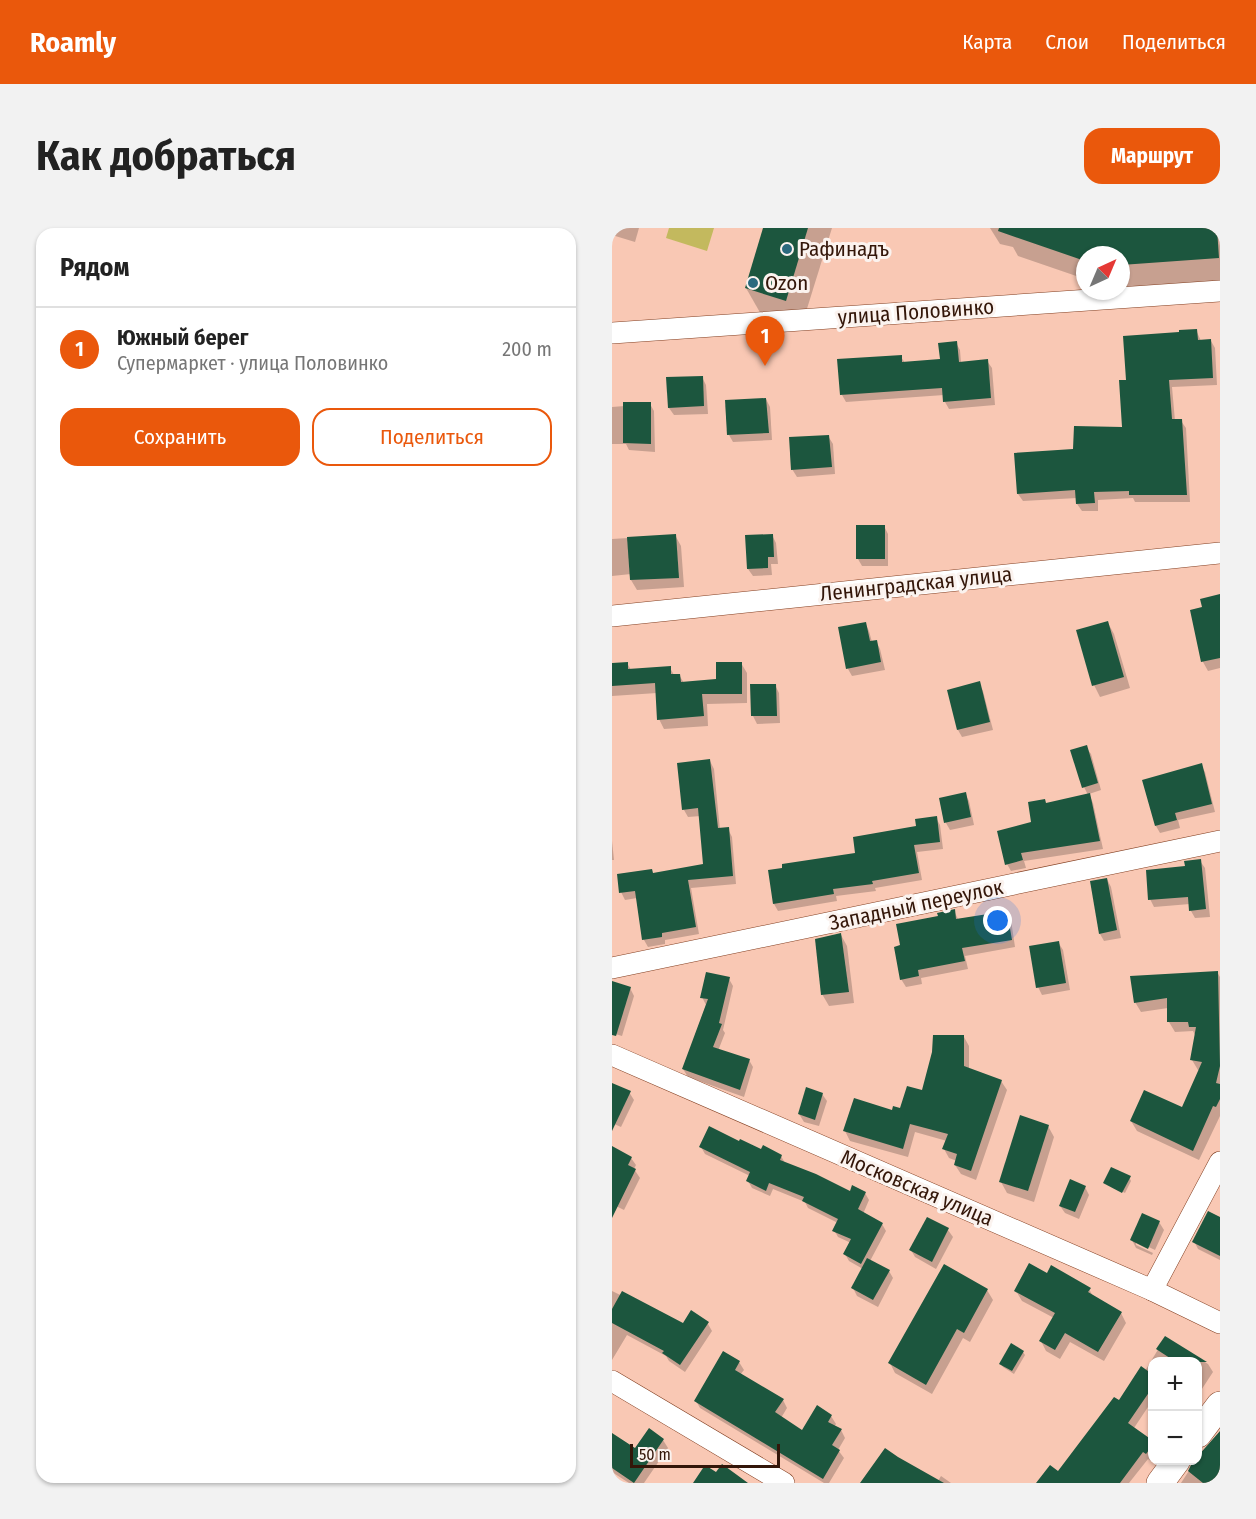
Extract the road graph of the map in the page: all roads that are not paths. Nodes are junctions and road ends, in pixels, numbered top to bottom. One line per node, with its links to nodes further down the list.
1 (1220, 291): 2 (street, улица Половинко)
2 (612, 333)
3 (1220, 553): 4 (street, Ленинградская улица)
4 (612, 616)
5 (1220, 841): 6 (street, Западный переулок)
6 (612, 968)
7 (612, 1055): 9 (street, Московская улица)
8 (1220, 1162): 9 (street)
9 (1152, 1290): 10 (street, Московская улица)
10 (1220, 1323)
11 (612, 1381): 15 (street)
12 (1220, 1405): 13 (street)
13 (1202, 1428)
14 (1174, 1465): 16 (street)
15 (784, 1483)
16 (1160, 1483)

